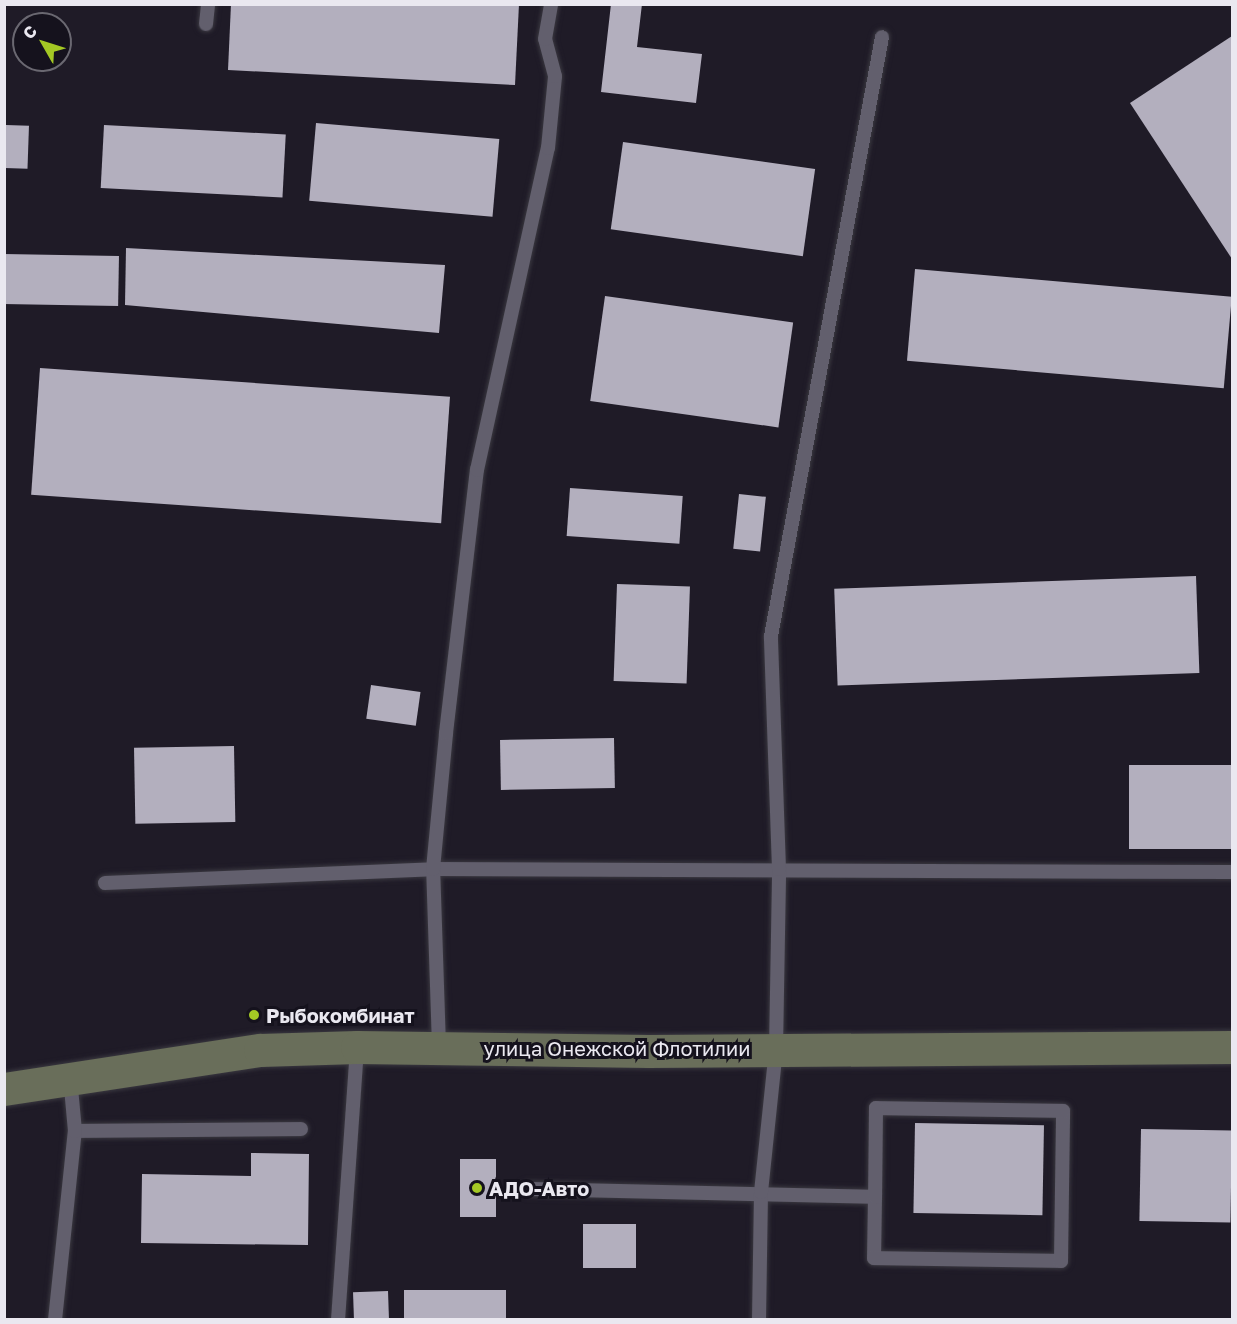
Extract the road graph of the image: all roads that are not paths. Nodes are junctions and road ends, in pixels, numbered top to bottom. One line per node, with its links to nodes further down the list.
1 (208, 4): 3 (lane)
2 (551, 4): 5 (lane)
3 (206, 24)
4 (882, 37): 6 (lane)
5 (433, 869): 6 (lane); 8 (lane); 9 (lane)
6 (779, 869): 7 (lane); 12 (lane)
7 (1233, 872)
8 (105, 883)
9 (439, 1046): 10 (main road, улица Онежской Флотилии); 12 (main road, улица Онежской Флотилии)
10 (357, 1047): 13 (main road, улица Онежской Флотилии); 21 (lane)
11 (1233, 1047): 12 (main road, улица Онежской Флотилии)
12 (776, 1049): 18 (lane)
13 (69, 1075): 14 (main road, улица Онежской Флотилии); 16 (lane)
14 (4, 1089)
15 (301, 1129): 16 (lane)
16 (75, 1131): 20 (lane)
17 (527, 1189): 18 (lane)
18 (761, 1192): 19 (lane); 22 (lane)
19 (875, 1197): 19 (lane)
20 (55, 1320)
21 (338, 1320)
22 (759, 1320)

